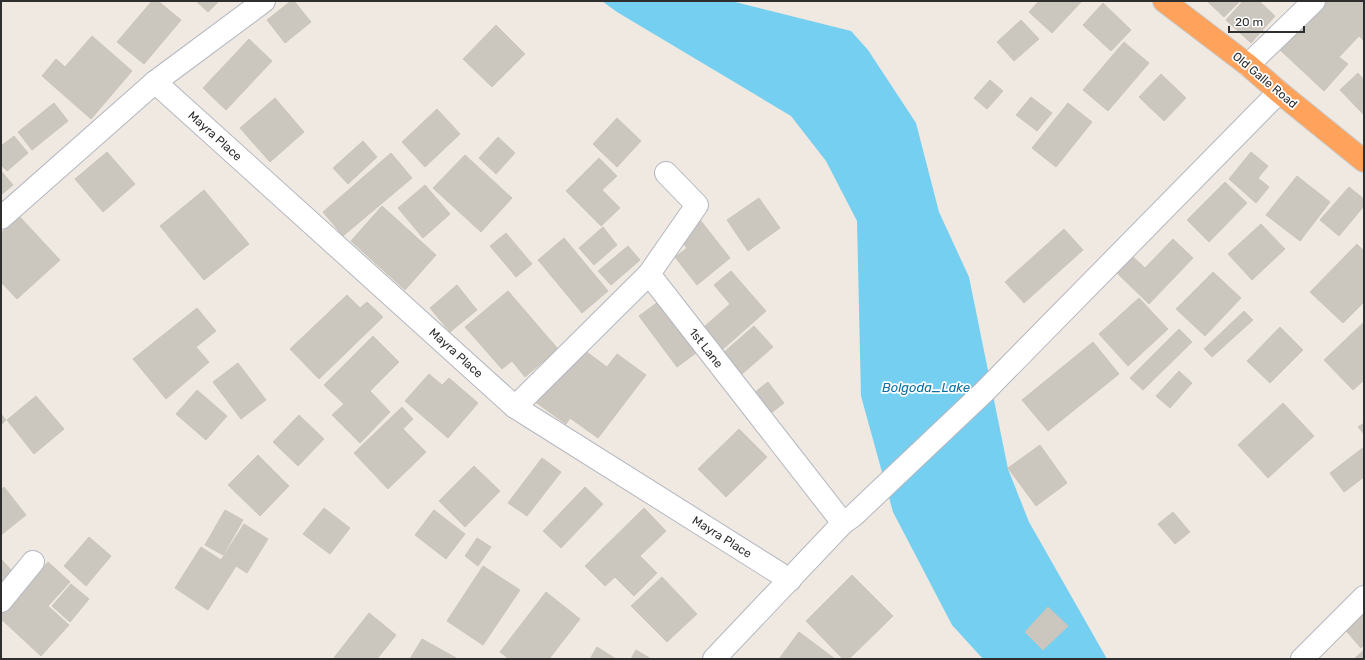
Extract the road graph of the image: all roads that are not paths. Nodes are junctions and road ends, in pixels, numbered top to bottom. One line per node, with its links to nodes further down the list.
1 (264, 1): 5 (street)
2 (1164, 1): 4 (highway, Old Galle Road)
3 (1314, 1): 4 (street)
4 (1248, 65): 6 (highway, Old Galle Road)
5 (155, 82): 9 (street); 11 (street, Mayra Place)
6 (1279, 92): 7 (highway, Old Galle Road); 12 (street)
7 (1364, 161)
8 (666, 173): 10 (street)
9 (1, 218)
10 (649, 274): 11 (street); 12 (street, 1st Lane)
11 (515, 407): 14 (street, Mayra Place)
12 (848, 519): 14 (street)
13 (32, 562): 16 (street)
14 (790, 580): 17 (street)
15 (1364, 597): 18 (street)
16 (1, 601)
17 (714, 659)
18 (1302, 659)

